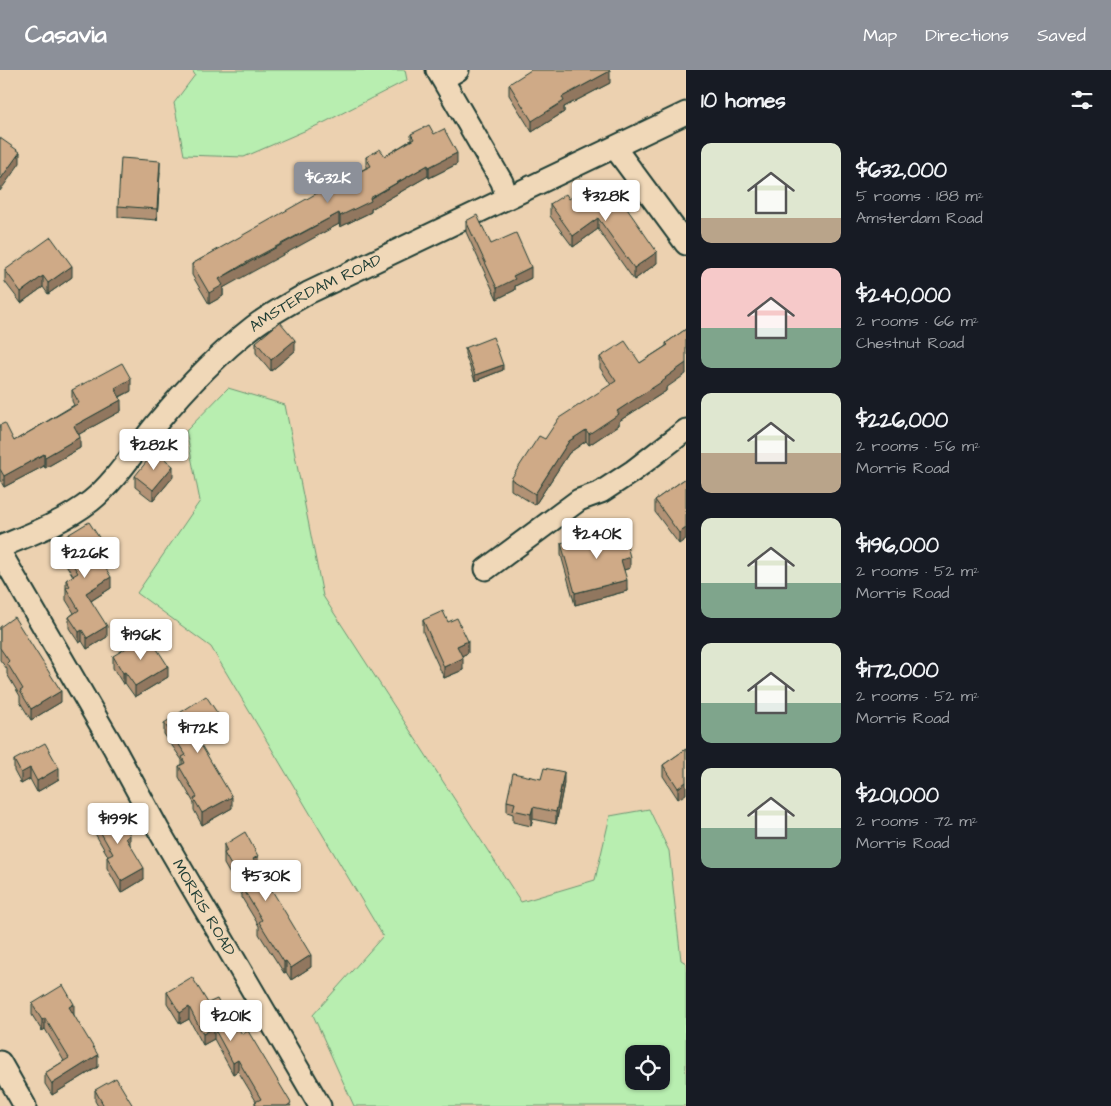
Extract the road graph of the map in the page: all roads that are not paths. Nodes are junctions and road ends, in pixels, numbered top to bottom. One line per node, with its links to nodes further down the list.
1 (446, 73): 4 (street)
2 (686, 113): 3 (street, AMSTERDAM ROAD)
3 (615, 148): 4 (street, AMSTERDAM ROAD); 5 (street)
4 (507, 198): 7 (street, AMSTERDAM ROAD)
5 (686, 244)
6 (686, 430): 9 (street)
7 (0, 547)
8 (0, 552): 13 (street, MORRIS ROAD)
9 (486, 569)
10 (0, 1062): 11 (street)
11 (6, 1084): 12 (street)
12 (25, 1106)
13 (320, 1106)

